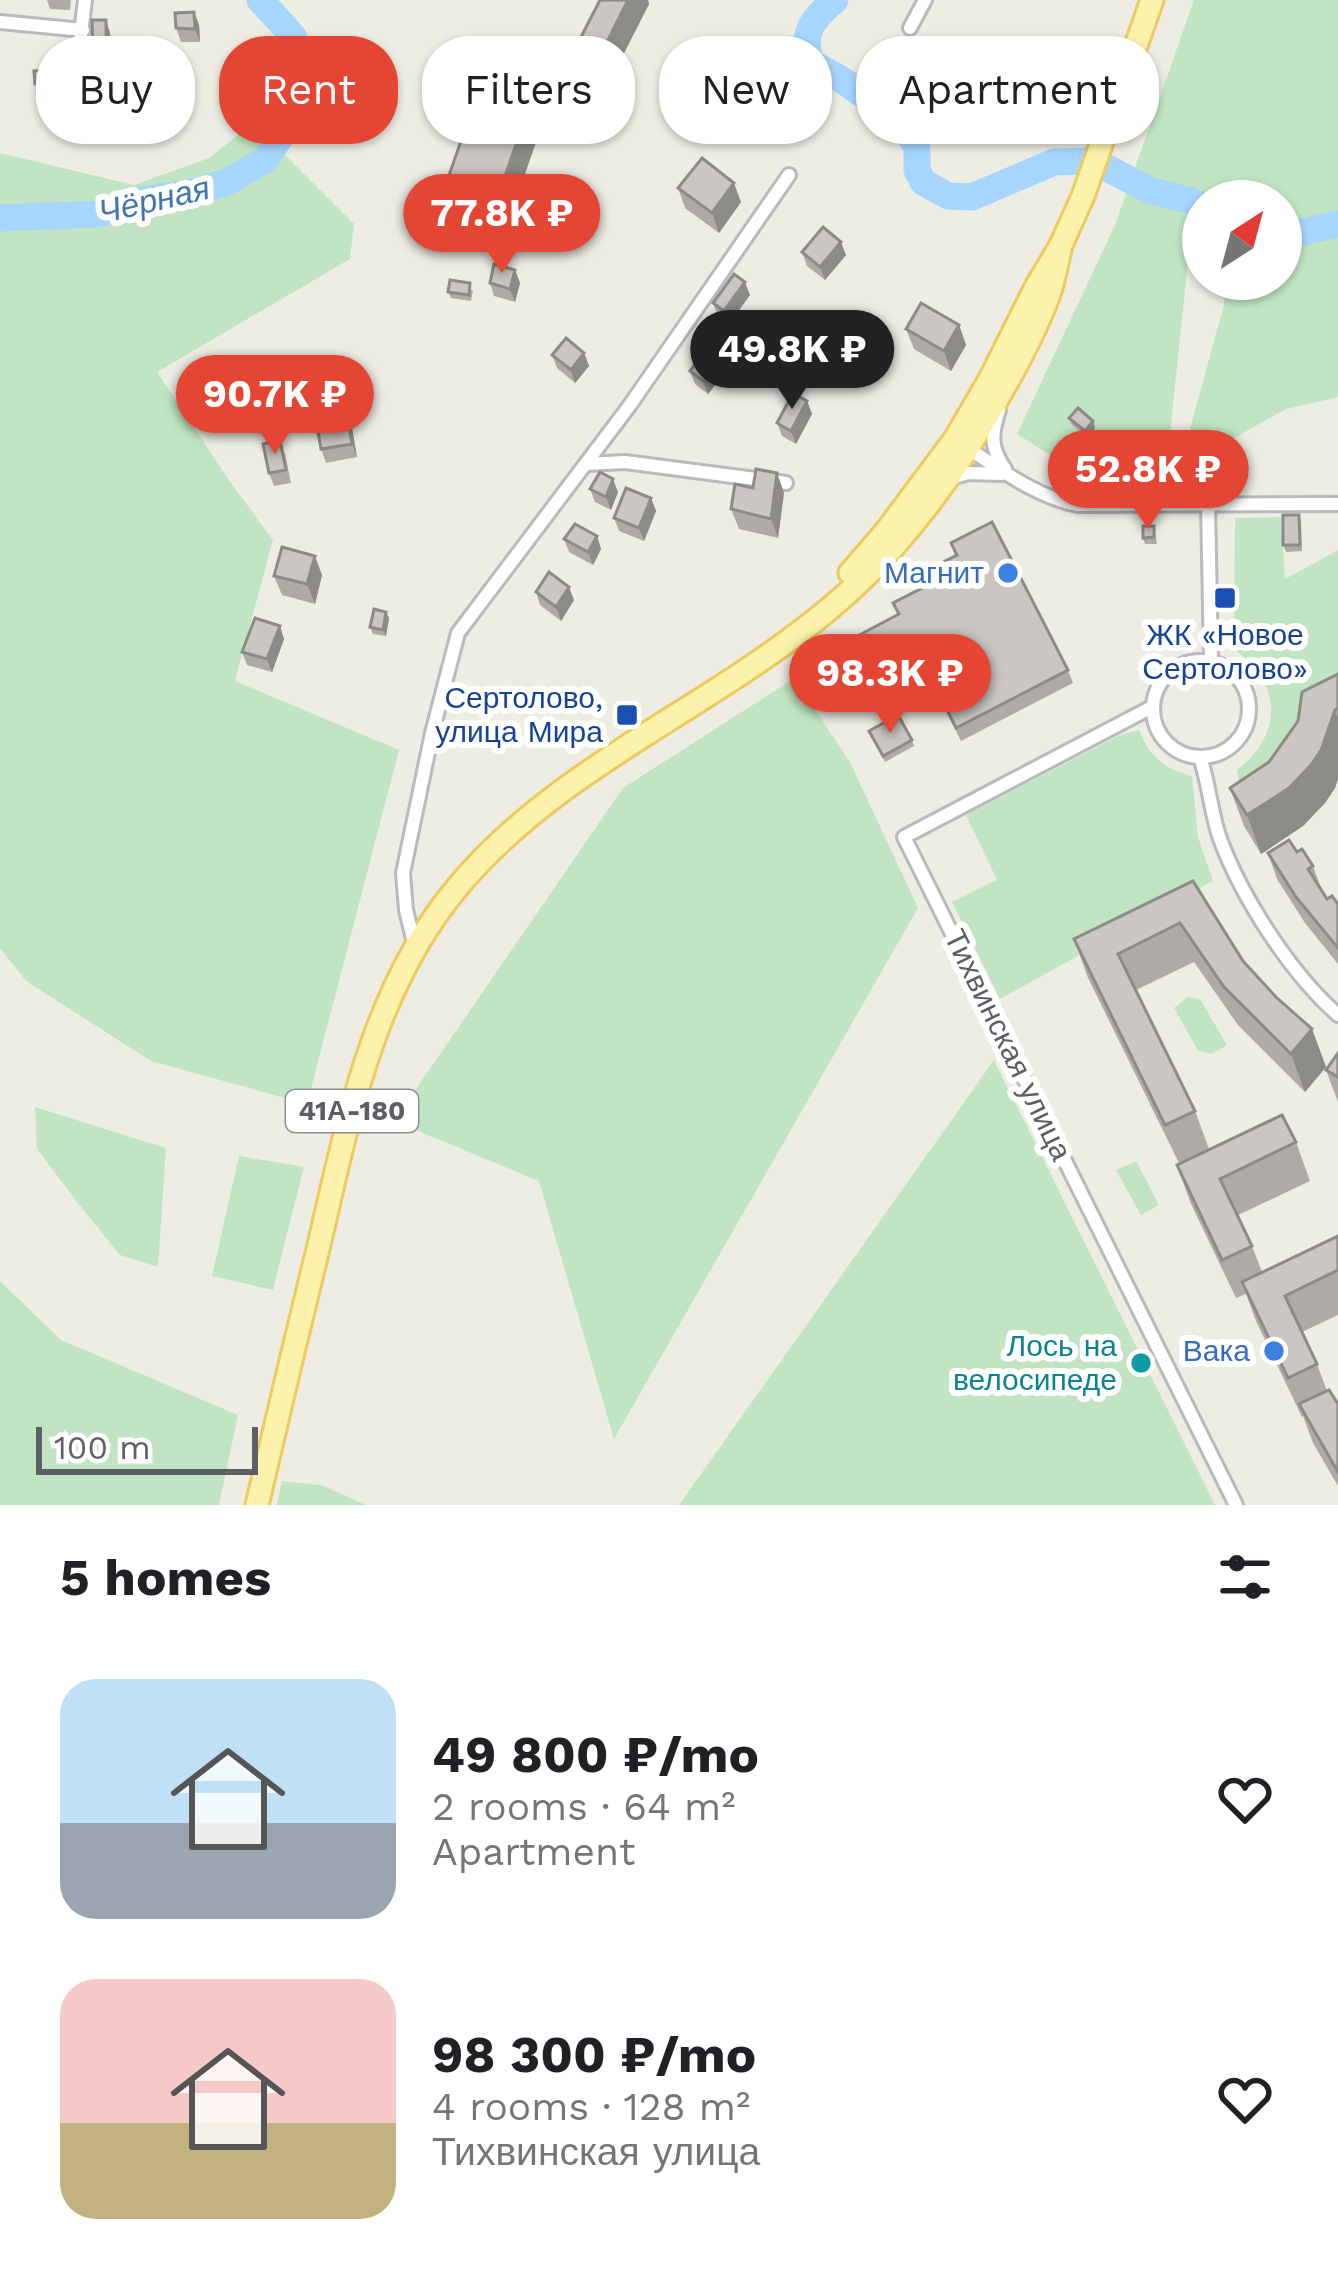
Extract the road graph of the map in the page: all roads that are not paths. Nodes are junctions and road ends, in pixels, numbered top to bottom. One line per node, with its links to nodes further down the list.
1 (85, 0): 6 (street)
2 (925, 0): 5 (street)
3 (1152, 0): 9 (main road, 41А-180)
4 (0, 22): 6 (street)
5 (910, 28)
6 (83, 30): 7 (street)
7 (82, 36)
8 (789, 176): 12 (street)
9 (1061, 245): 10 (main road, 41А-180); 11 (main road, 41А-180)
10 (1008, 380): 11 (main road, 41А-180); 13 (street)
11 (962, 444): 13 (street); 14 (main road, 41А-180); 18 (main road, 41А-180)
12 (586, 464): 15 (street); 22 (street)
13 (1009, 475): 14 (street); 16 (street)
14 (950, 478): 18 (main road, 41А-180)
15 (786, 483)
16 (1208, 502): 17 (street); 19 (street)
17 (1338, 504)
18 (789, 640): 22 (main road, 41А-180)
19 (1211, 661): 20 (street); 21 (street)
20 (1152, 707): 21 (street); 25 (street, Тихвинская улица)
21 (1200, 758): 23 (street)
22 (415, 950): 24 (main road, 41А-180)
23 (1338, 1015)
24 (257, 1505)
25 (1236, 1505)

